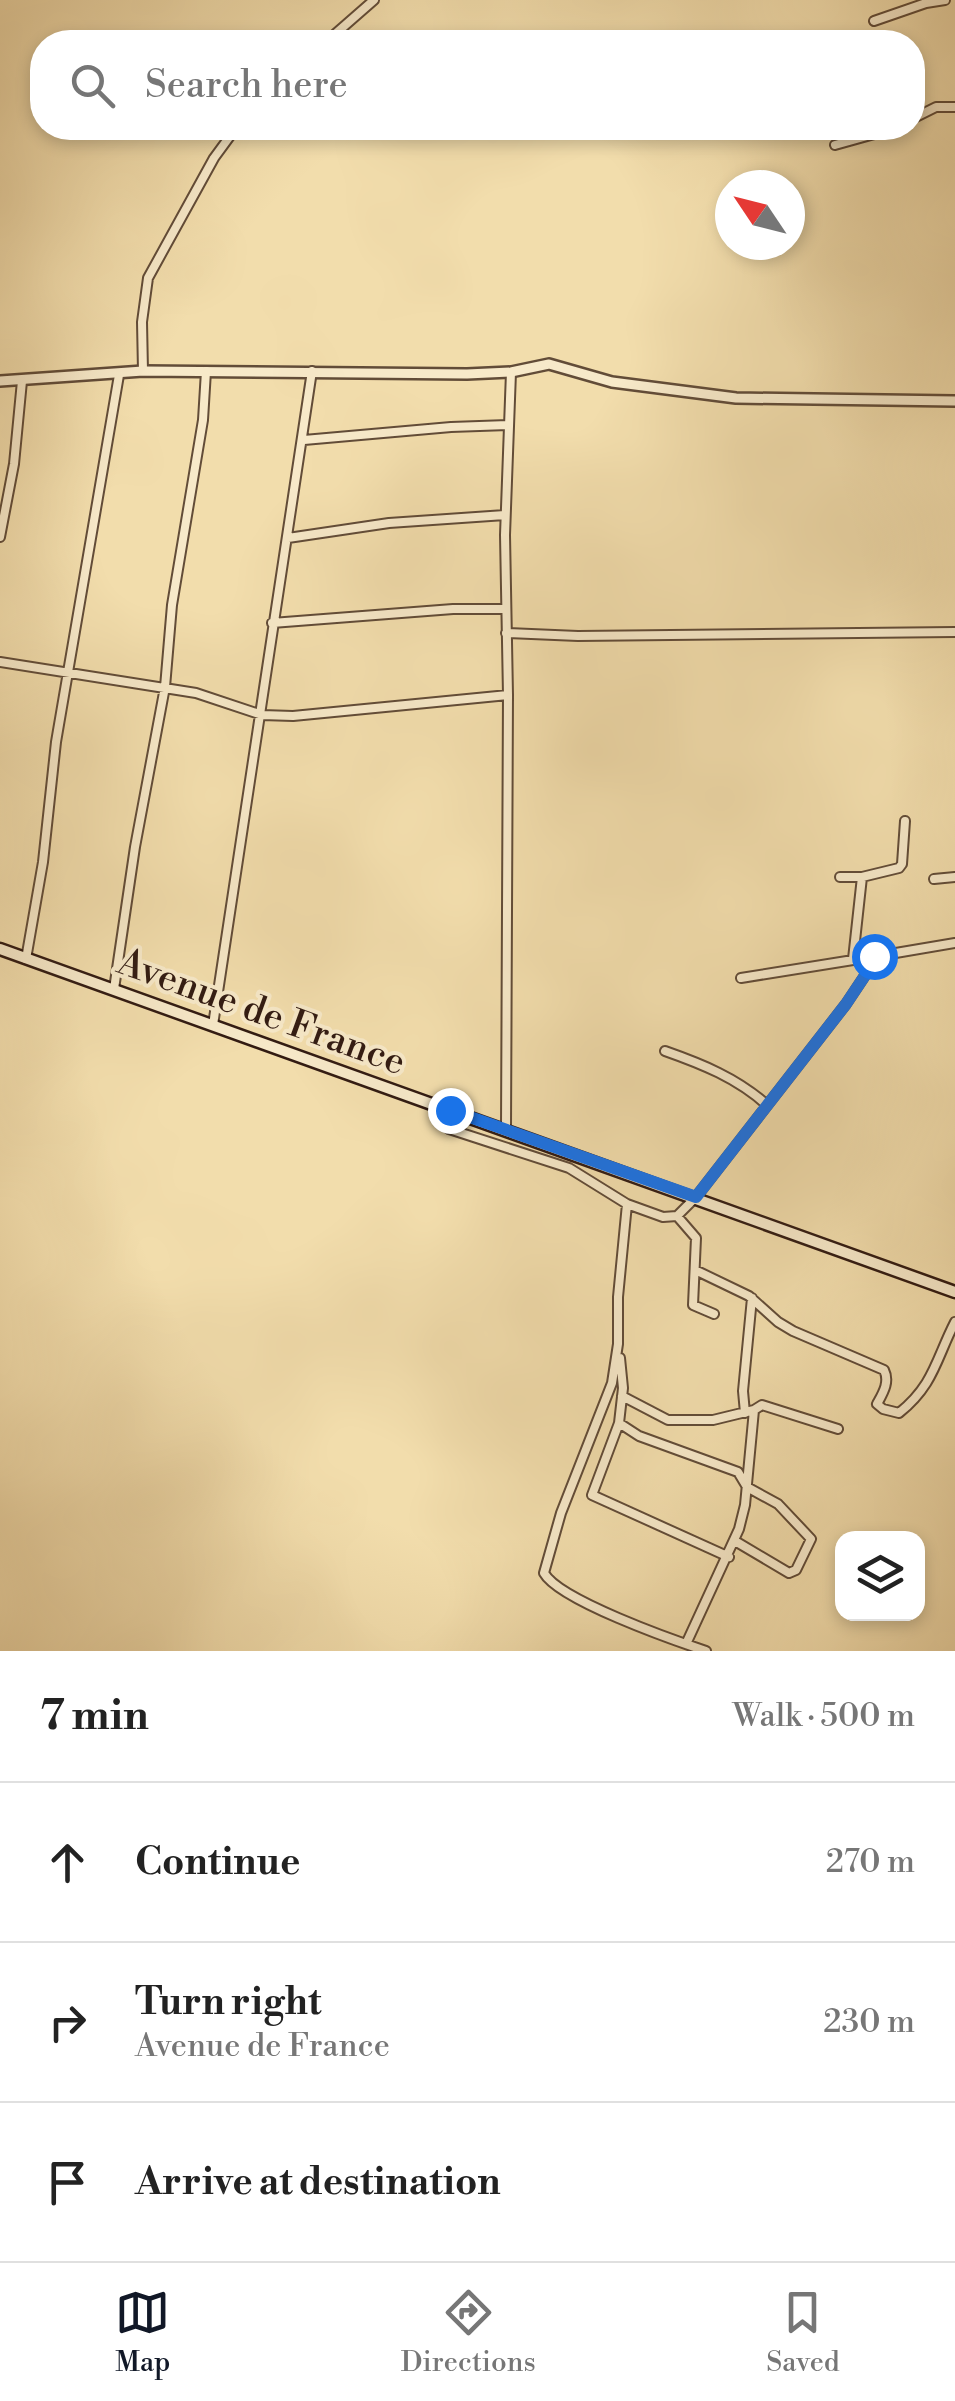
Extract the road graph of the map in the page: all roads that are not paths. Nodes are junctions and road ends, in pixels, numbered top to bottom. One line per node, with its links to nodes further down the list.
1 (374, 0): 4 (street)
2 (944, 0): 3 (street)
3 (874, 21)
4 (340, 30)
5 (955, 107): 6 (street)
6 (925, 112)
7 (227, 140): 10 (street)
8 (853, 140): 9 (street)
9 (835, 145)
10 (143, 371): 11 (street); 14 (street)
11 (206, 371): 12 (street); 29 (street)
12 (312, 371): 13 (street); 19 (street)
13 (511, 372): 17 (street); 18 (street)
14 (120, 374): 16 (street); 28 (street)
15 (0, 381): 16 (street)
16 (22, 381): 21 (street)
17 (955, 400)
18 (508, 425): 19 (street); 20 (street)
19 (304, 440): 22 (street)
20 (505, 515): 22 (street); 23 (street)
21 (0, 537)
22 (288, 538): 24 (street)
23 (505, 609): 24 (street); 26 (street)
24 (272, 623): 31 (street)
25 (955, 632): 26 (street)
26 (506, 633): 30 (street)
27 (0, 662): 28 (street)
28 (70, 674): 29 (street); 40 (street)
29 (165, 687): 31 (street); 43 (street)
30 (508, 695): 31 (street); 48 (street)
31 (262, 715): 44 (street)
32 (905, 821): 33 (street)
33 (862, 877): 35 (street); 41 (street)
34 (955, 877): 36 (street)
35 (840, 878)
36 (934, 879)
37 (955, 944): 39 (street)
38 (0, 949): 40 (main road, Avenue de France)
39 (878, 956): 41 (street); 46 (street)
40 (26, 959): 43 (main road, Avenue de France)
41 (853, 959): 42 (street)
42 (742, 978)
43 (114, 989): 44 (main road, Avenue de France)
44 (213, 1026): 47 (main road, Avenue de France)
45 (664, 1051): 46 (street)
46 (767, 1105): 49 (street)
47 (456, 1112): 48 (main road, Avenue de France); 50 (street)
48 (506, 1130): 49 (main road, Avenue de France)
49 (696, 1197): 51 (street); 53 (main road, Avenue de France)
50 (627, 1204): 51 (street); 57 (street)
51 (677, 1216): 52 (street)
52 (694, 1270): 54 (street); 55 (street)
53 (955, 1292)
54 (752, 1298): 56 (street); 59 (street)
55 (714, 1314)
56 (955, 1322)
57 (618, 1344): 58 (street); 65 (street)
58 (622, 1396): 59 (street); 60 (street)
59 (750, 1411): 61 (street); 62 (street)
60 (619, 1423): 62 (street); 64 (street)
61 (838, 1429)
62 (747, 1487): 63 (street); 63 (street)
63 (736, 1541): 64 (street)
64 (728, 1557): 65 (street)
65 (686, 1644): 66 (street)
66 (706, 1651)

